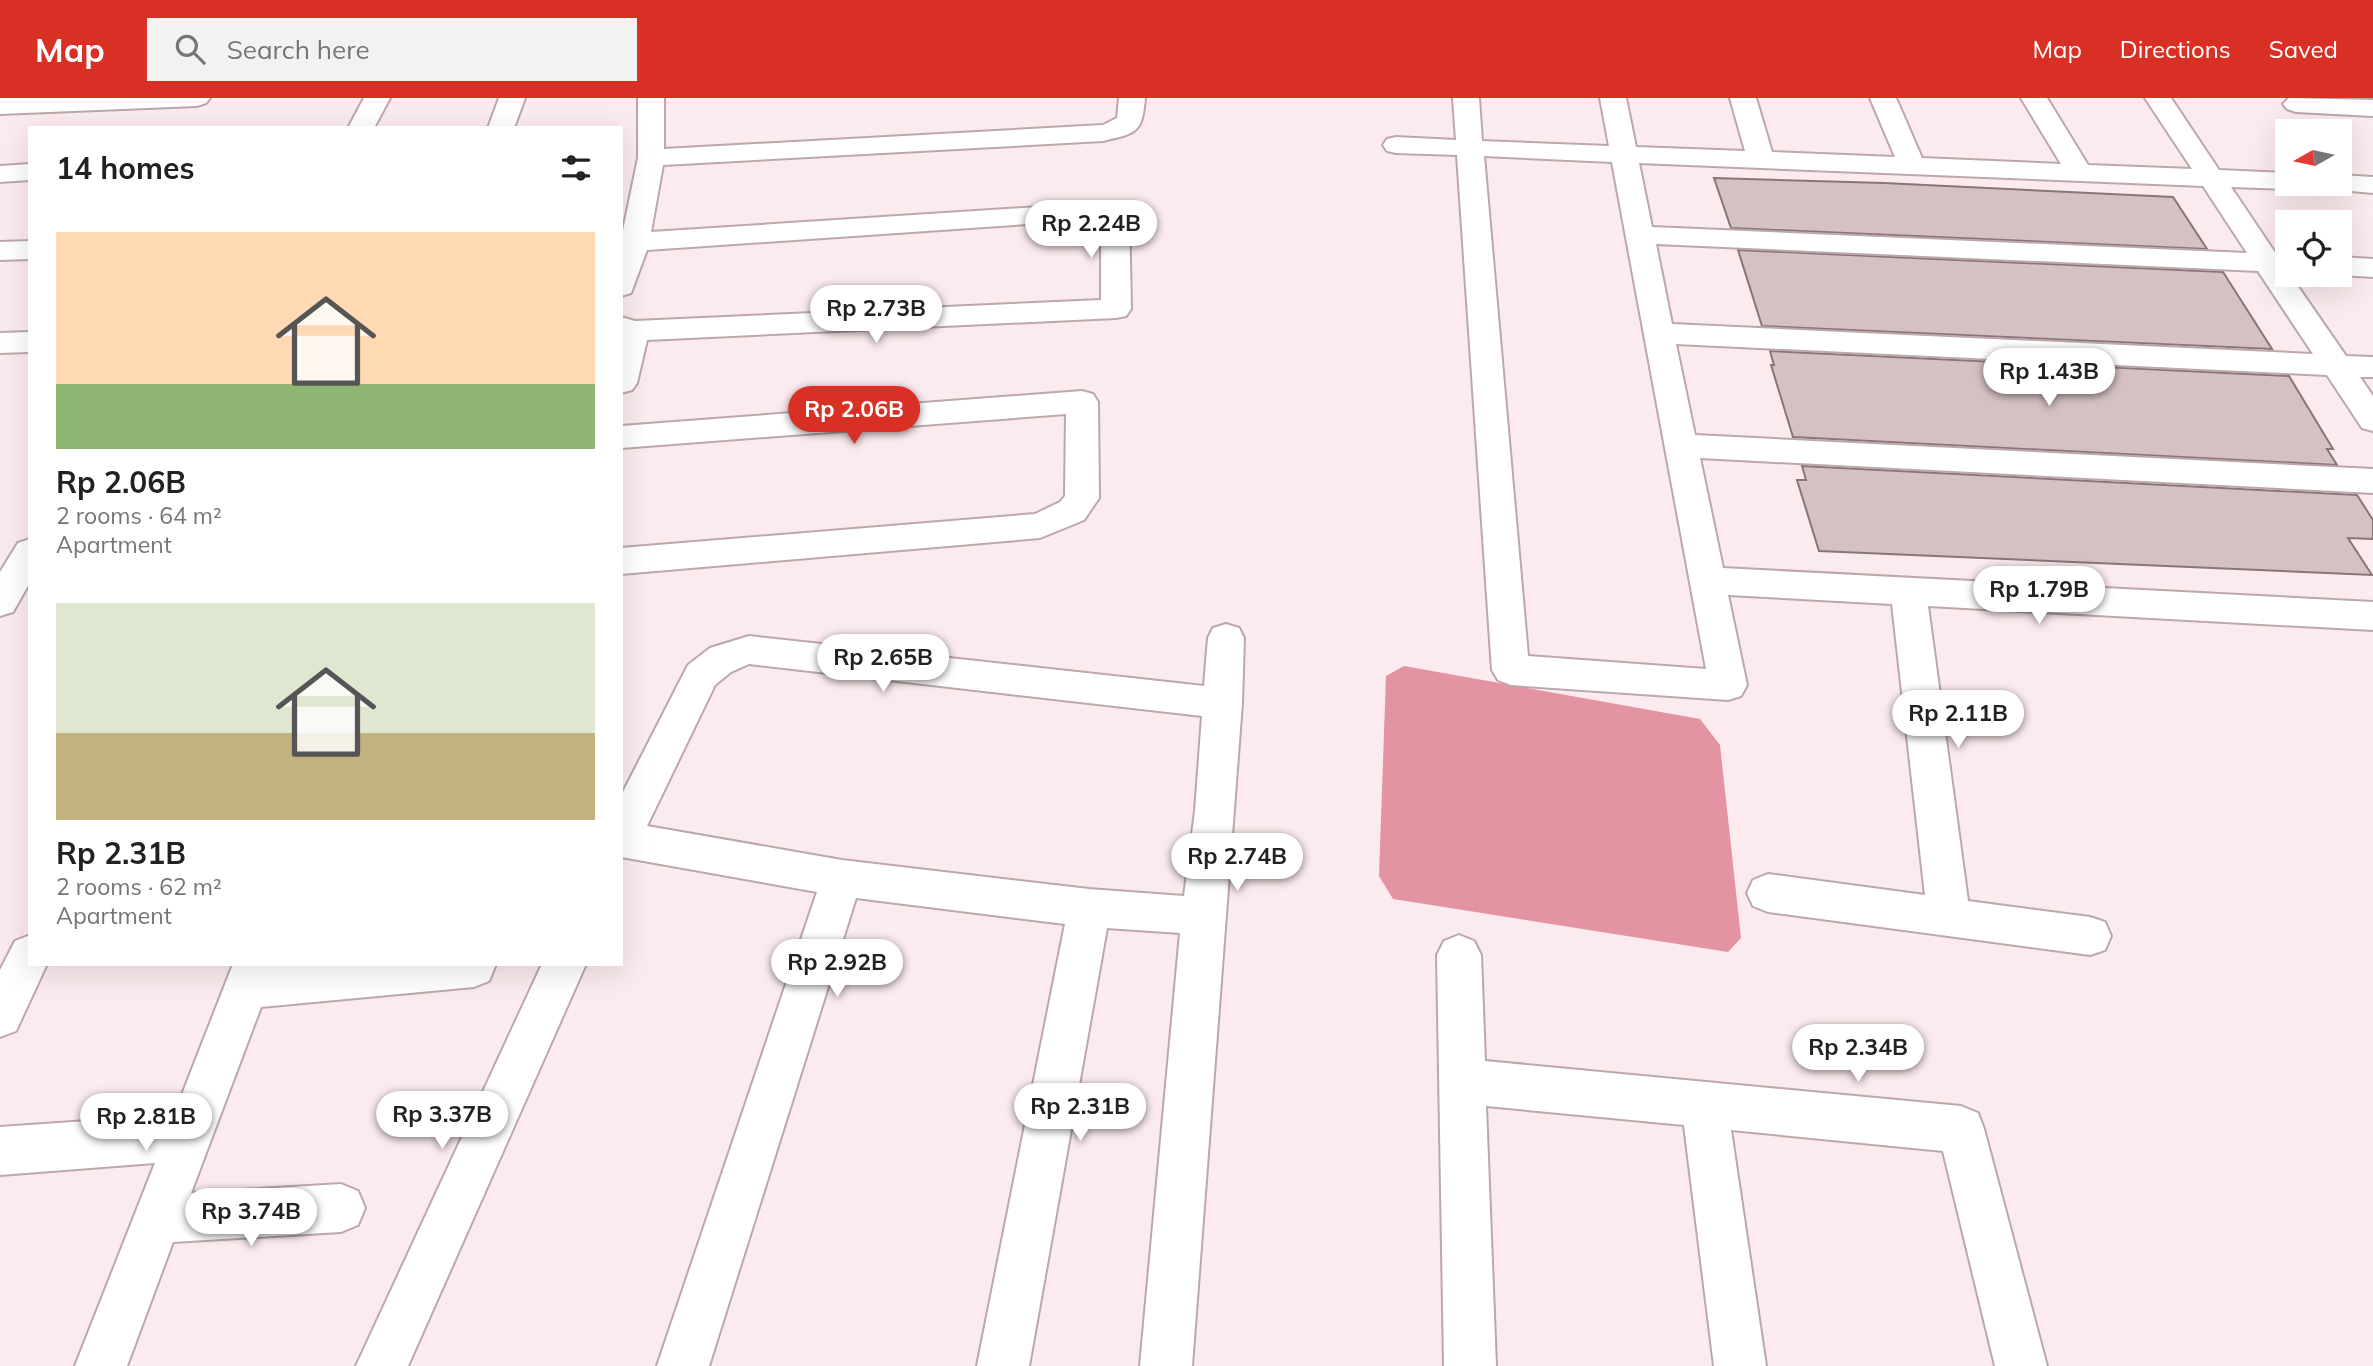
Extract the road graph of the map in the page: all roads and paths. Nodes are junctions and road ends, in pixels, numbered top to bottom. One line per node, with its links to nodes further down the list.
1 (197, 98): 13 (street)
2 (377, 98): 16 (street)
3 (512, 98): 17 (street)
4 (651, 98): 21 (street)
5 (1132, 98): 21 (street)
6 (1466, 98): 19 (street)
7 (1613, 98): 20 (street)
8 (1743, 98): 22 (street)
9 (1883, 98): 23 (street)
10 (2034, 98): 25 (street)
11 (2158, 98): 27 (street)
12 (2294, 101): 14 (street); 15 (street)
13 (0, 106)
14 (2373, 107)
15 (2308, 119)
16 (362, 126)
17 (502, 126)
18 (1396, 145): 19 (street)
19 (1470, 148): 20 (street); 52 (street)
20 (1624, 154): 22 (street); 29 (street)
21 (651, 158): 30 (street)
22 (1761, 160): 23 (street)
23 (1913, 167): 25 (street)
24 (28, 172): 26 (street)
25 (2080, 173): 27 (street)
26 (0, 174)
27 (2211, 178): 28 (street); 33 (street)
28 (2275, 181)
29 (1640, 235): 34 (street); 40 (street)
30 (635, 243): 37 (street); 39 (street)
31 (28, 250): 32 (street)
32 (0, 251)
33 (2275, 260)
34 (2275, 263)
35 (2352, 267): 36 (street)
36 (2373, 268)
37 (623, 280)
38 (2291, 287): 43 (street)
39 (628, 329): 44 (street)
40 (1659, 333): 43 (street); 48 (street)
41 (28, 342): 42 (street)
42 (0, 343)
43 (2336, 366): 45 (street); 46 (street)
44 (623, 368)
45 (2373, 368)
46 (2373, 421)
47 (623, 438): 51 (street)
48 (1682, 446): 49 (street); 52 (street)
49 (2373, 481)
50 (28, 555): 54 (street)
51 (623, 561)
52 (1708, 581): 53 (street)
53 (1908, 590): 55 (street); 64 (street)
54 (0, 602)
55 (2373, 616)
56 (1227, 638): 57 (street)
57 (1223, 702): 58 (street); 63 (street)
58 (623, 835)
59 (623, 839): 60 (street)
60 (842, 878): 62 (street); 80 (street)
61 (1768, 893): 64 (street)
62 (1089, 908): 63 (street); 81 (street)
63 (1203, 916): 82 (street)
64 (1949, 917): 65 (street)
65 (2090, 936)
66 (1459, 955): 72 (street)
67 (28, 959): 71 (street)
68 (474, 966): 70 (street)
69 (563, 966): 79 (street)
70 (251, 976): 74 (street)
71 (0, 1016)
72 (1462, 1081): 73 (street); 83 (street)
73 (1704, 1103): 84 (street); 85 (street)
74 (188, 1137): 75 (street); 77 (street)
75 (0, 1151)
76 (341, 1208): 77 (street)
77 (157, 1219): 78 (street)
78 (101, 1366)
79 (382, 1366)
80 (683, 1366)
81 (1003, 1366)
82 (1166, 1366)
83 (1470, 1366)
84 (1740, 1366)
85 (2021, 1366)

